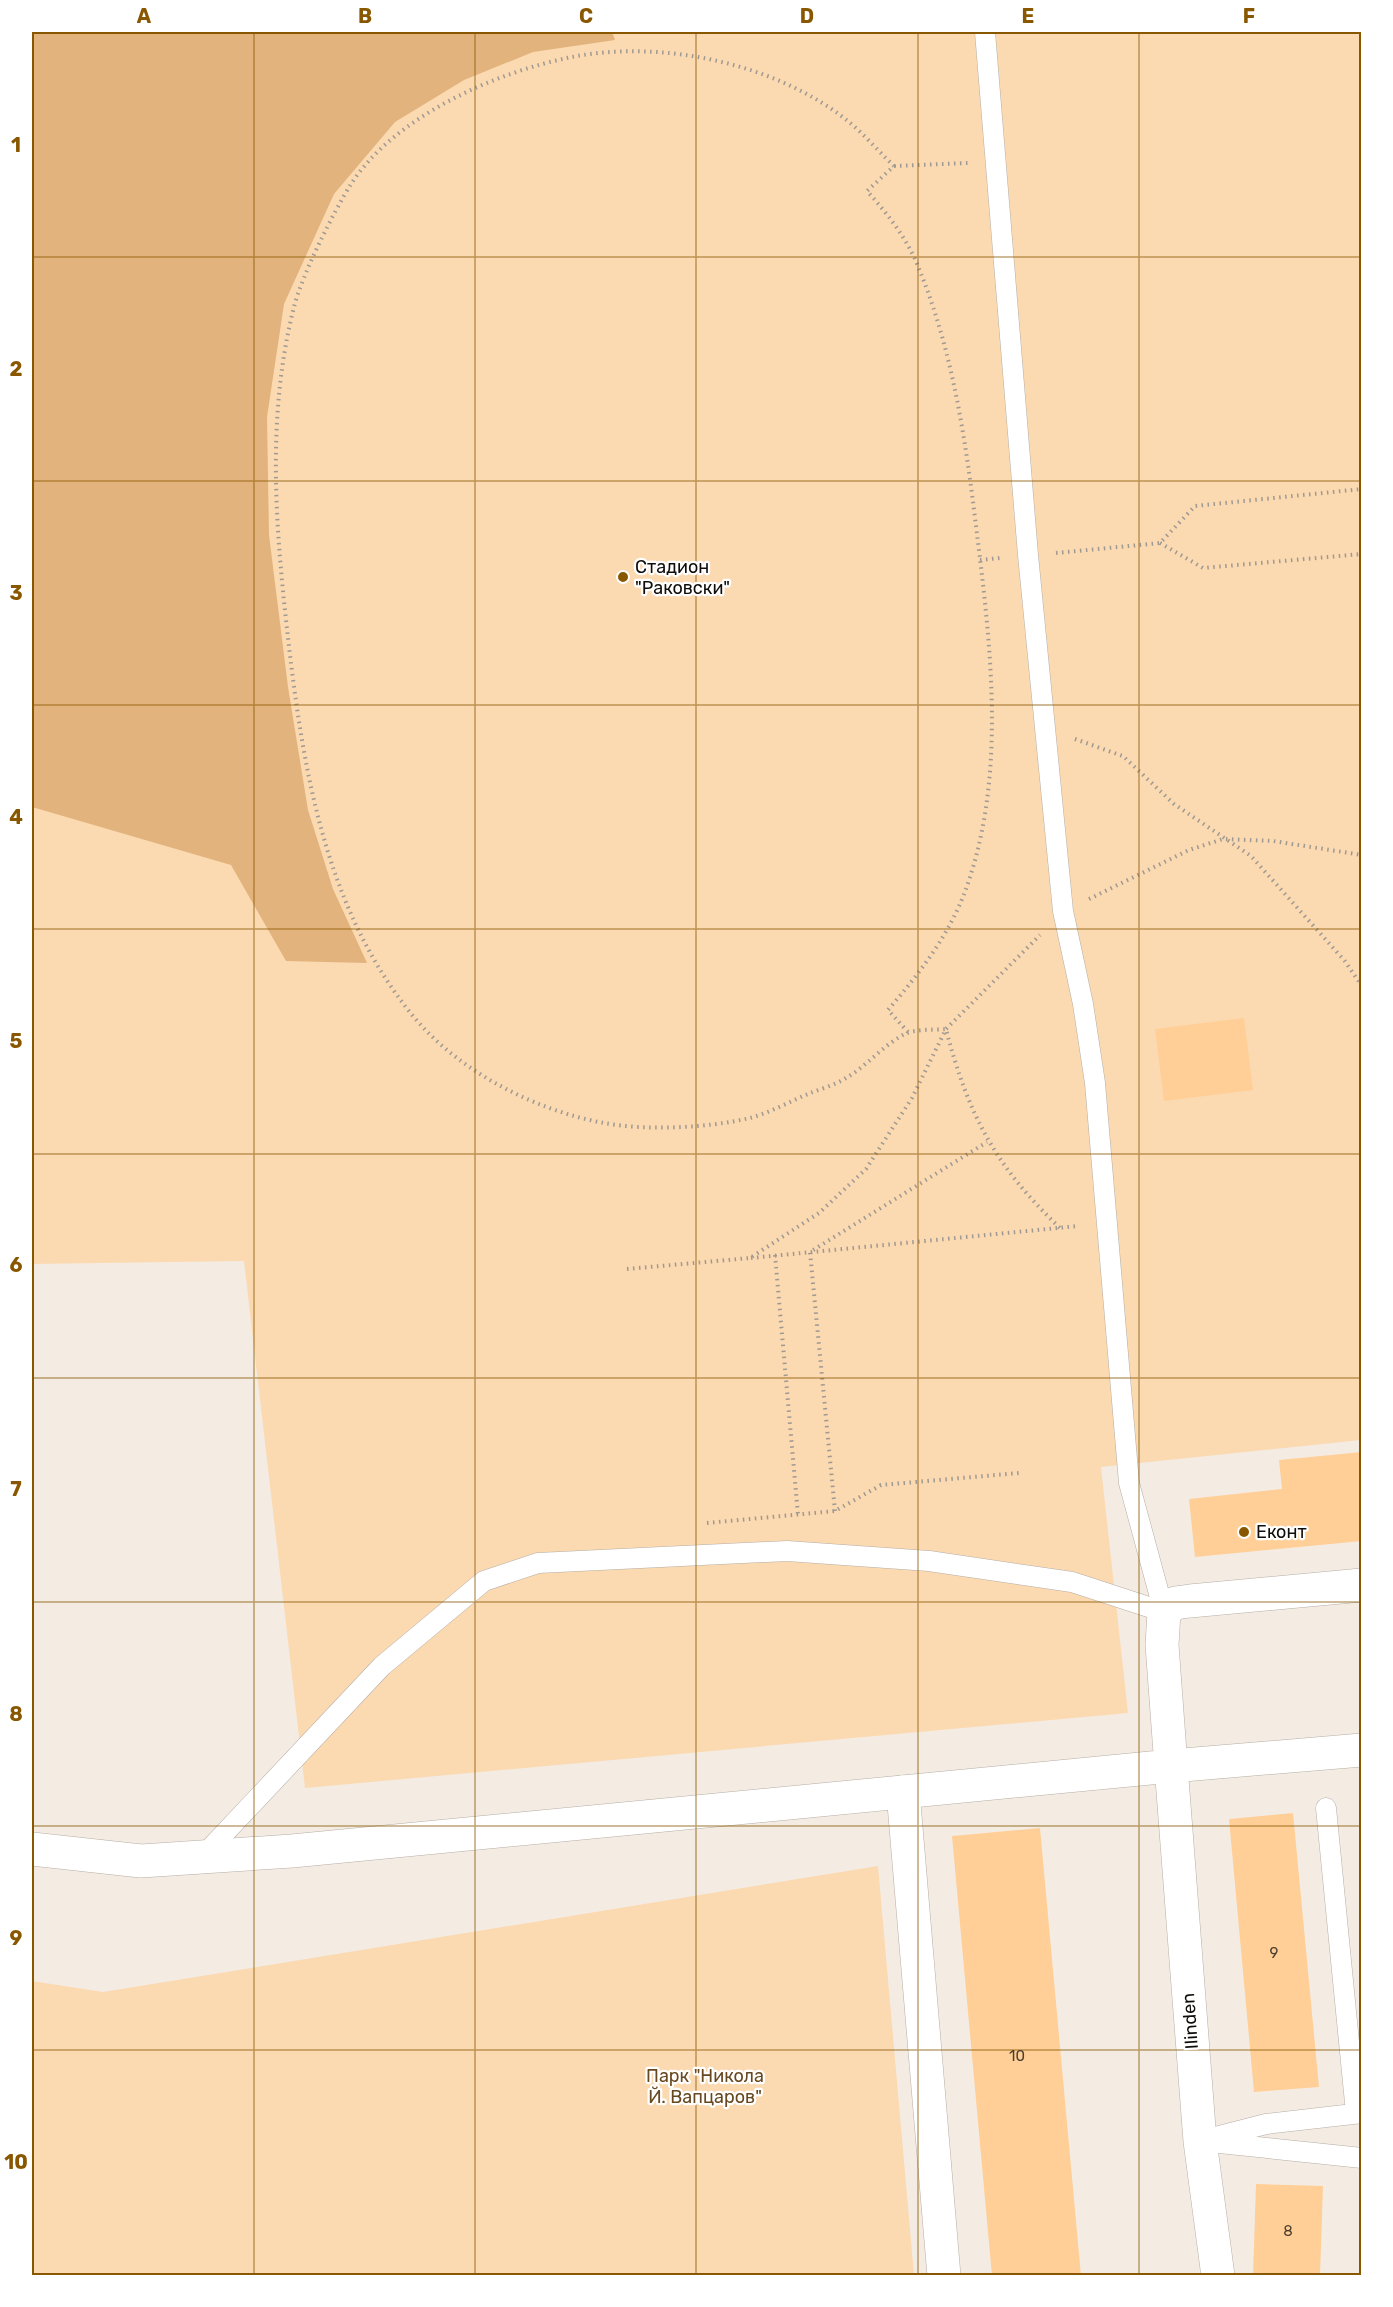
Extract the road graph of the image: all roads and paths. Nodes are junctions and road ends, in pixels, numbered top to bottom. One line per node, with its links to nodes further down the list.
1 (985, 32): 2 (lane)
2 (995, 162): 3 (path); 7 (lane)
3 (894, 166): 8 (path); 15 (path)
4 (1362, 489): 5 (path)
5 (1160, 543): 6 (path); 7 (path)
6 (1362, 554)
7 (1028, 555): 8 (path); 9 (lane)
8 (980, 560): 15 (path)
9 (1045, 732): 10 (path); 12 (lane)
10 (1223, 839): 11 (path); 12 (path); 13 (path)
11 (1362, 855)
12 (1064, 911): 14 (path); 17 (lane)
13 (1362, 986)
14 (945, 1029): 15 (path); 16 (path); 21 (path)
15 (908, 1032)
16 (987, 1142): 18 (path); 19 (path)
17 (1108, 1223): 18 (path); 28 (lane)
18 (1060, 1228): 19 (path)
19 (810, 1252): 20 (path); 24 (path)
20 (775, 1256): 21 (path); 25 (path)
21 (750, 1258): 22 (path)
22 (627, 1269)
23 (1019, 1473): 24 (path)
24 (835, 1511): 25 (path)
25 (798, 1515): 26 (path)
26 (703, 1524)
27 (1362, 1585): 28 (street)
28 (1164, 1612): 30 (street, Ilinden); 34 (lane)
29 (1362, 1750): 30 (street)
30 (1171, 1766): 31 (street); 36 (street, Ilinden)
31 (903, 1792): 34 (street); 38 (street)
32 (1326, 1808): 35 (lane)
33 (32, 1849): 34 (street)
34 (202, 1857)
35 (1359, 2113): 36 (lane)
36 (1200, 2141): 37 (lane); 39 (street, Ilinden)
37 (1362, 2158)
38 (944, 2276)
39 (1218, 2276)

